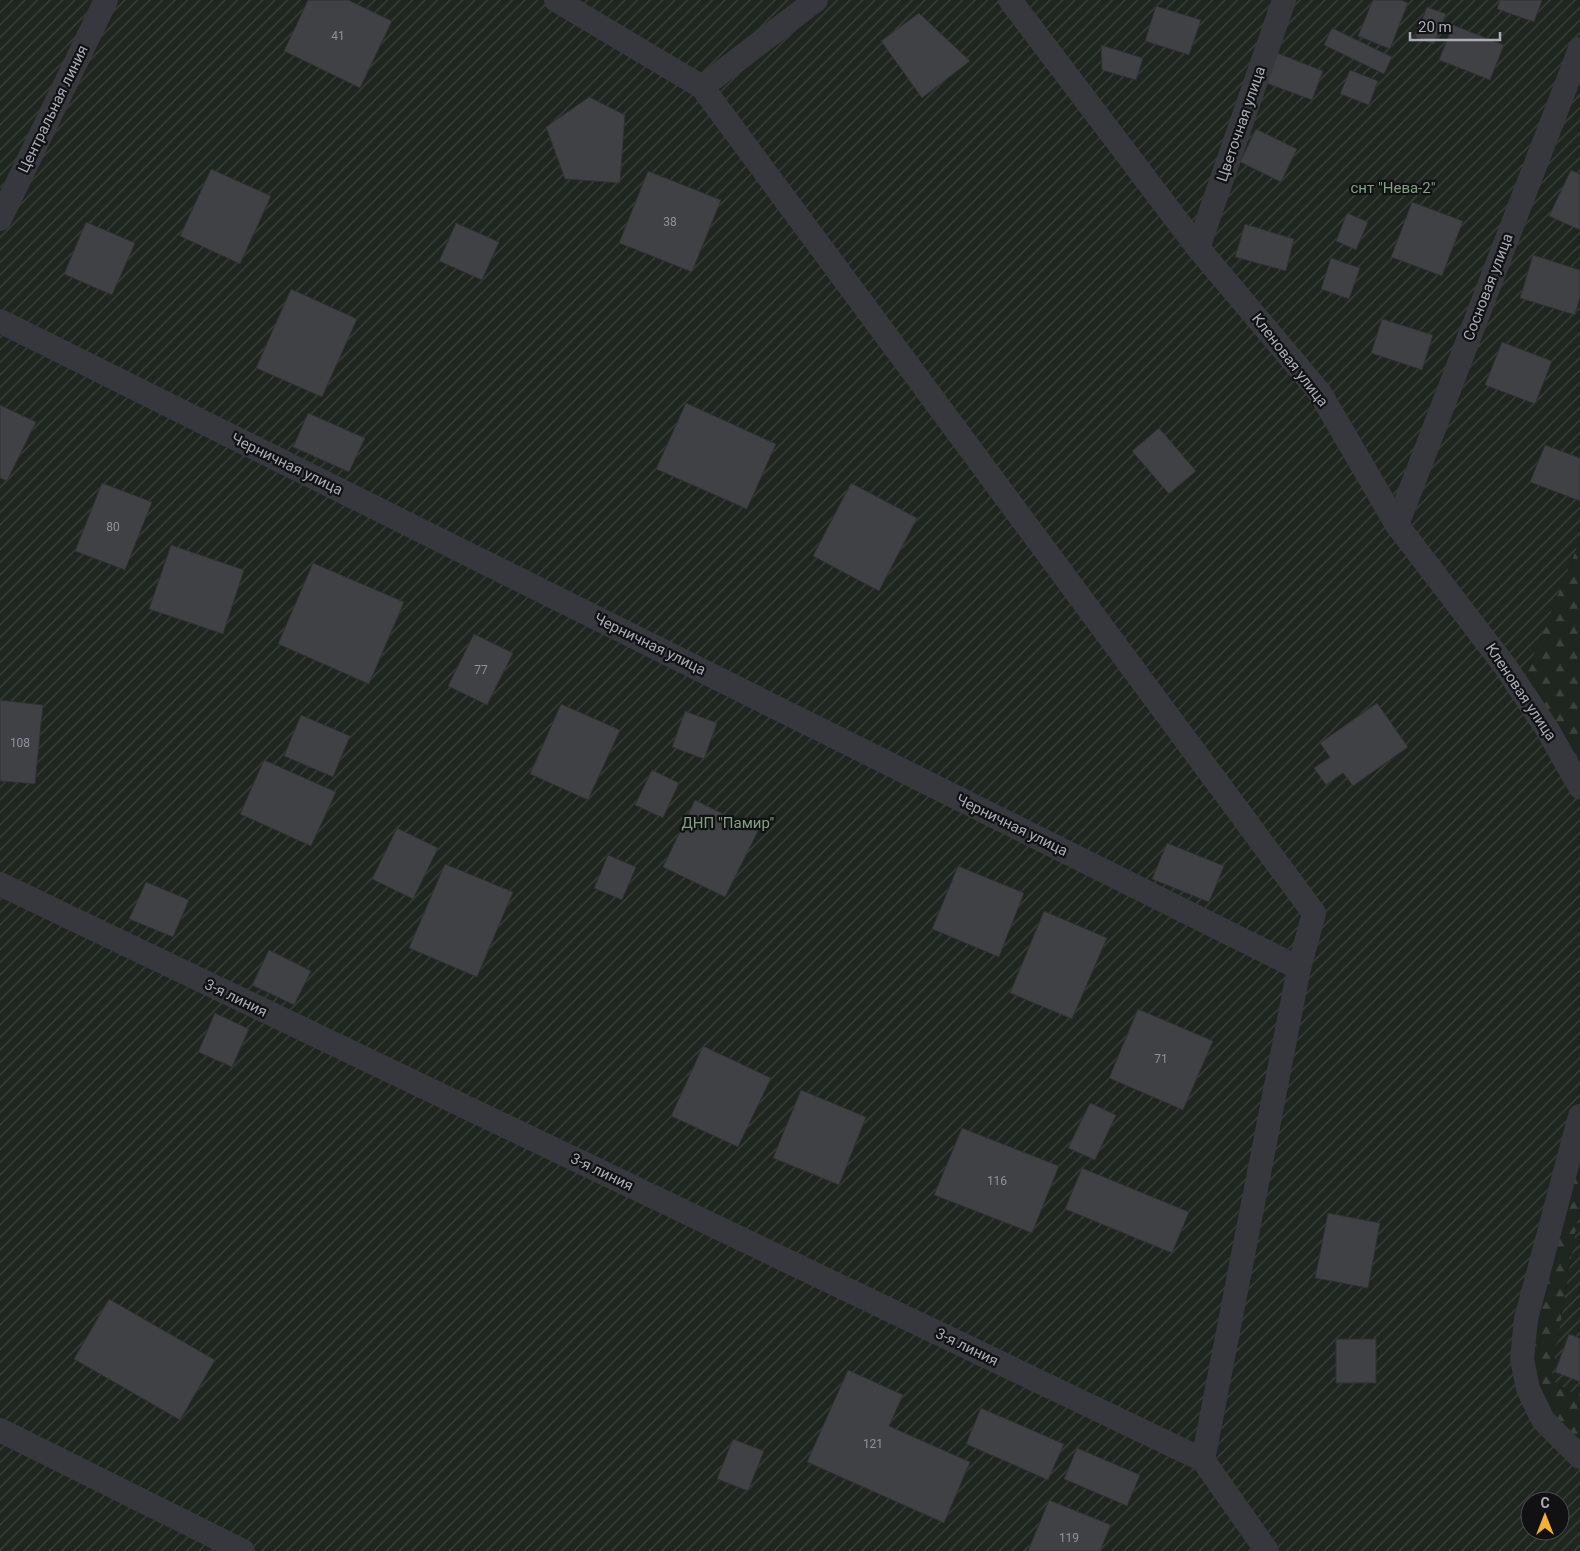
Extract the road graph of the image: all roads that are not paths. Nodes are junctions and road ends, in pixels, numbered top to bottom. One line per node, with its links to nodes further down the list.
1 (106, 0): 8 (street, Центральная линия)
2 (556, 0): 7 (street)
3 (816, 0): 7 (street)
4 (1010, 0): 9 (street, Кленовая улица)
5 (1284, 0): 9 (street, Цветочная улица)
6 (1580, 48): 11 (street, Сосновая улица)
7 (702, 87): 14 (street)
8 (0, 219)
9 (1198, 248): 11 (street, Кленовая улица)
10 (0, 321): 14 (street, Черничная улица)
11 (1397, 525): 12 (street, Кленовая улица)
12 (1580, 787)
13 (0, 884): 18 (street, 3-я линия)
14 (1299, 968): 18 (street)
15 (1580, 1116): 17 (street)
16 (0, 1430): 19 (street)
17 (1580, 1457)
18 (1203, 1460): 20 (street)
19 (243, 1551)
20 (1267, 1551)

